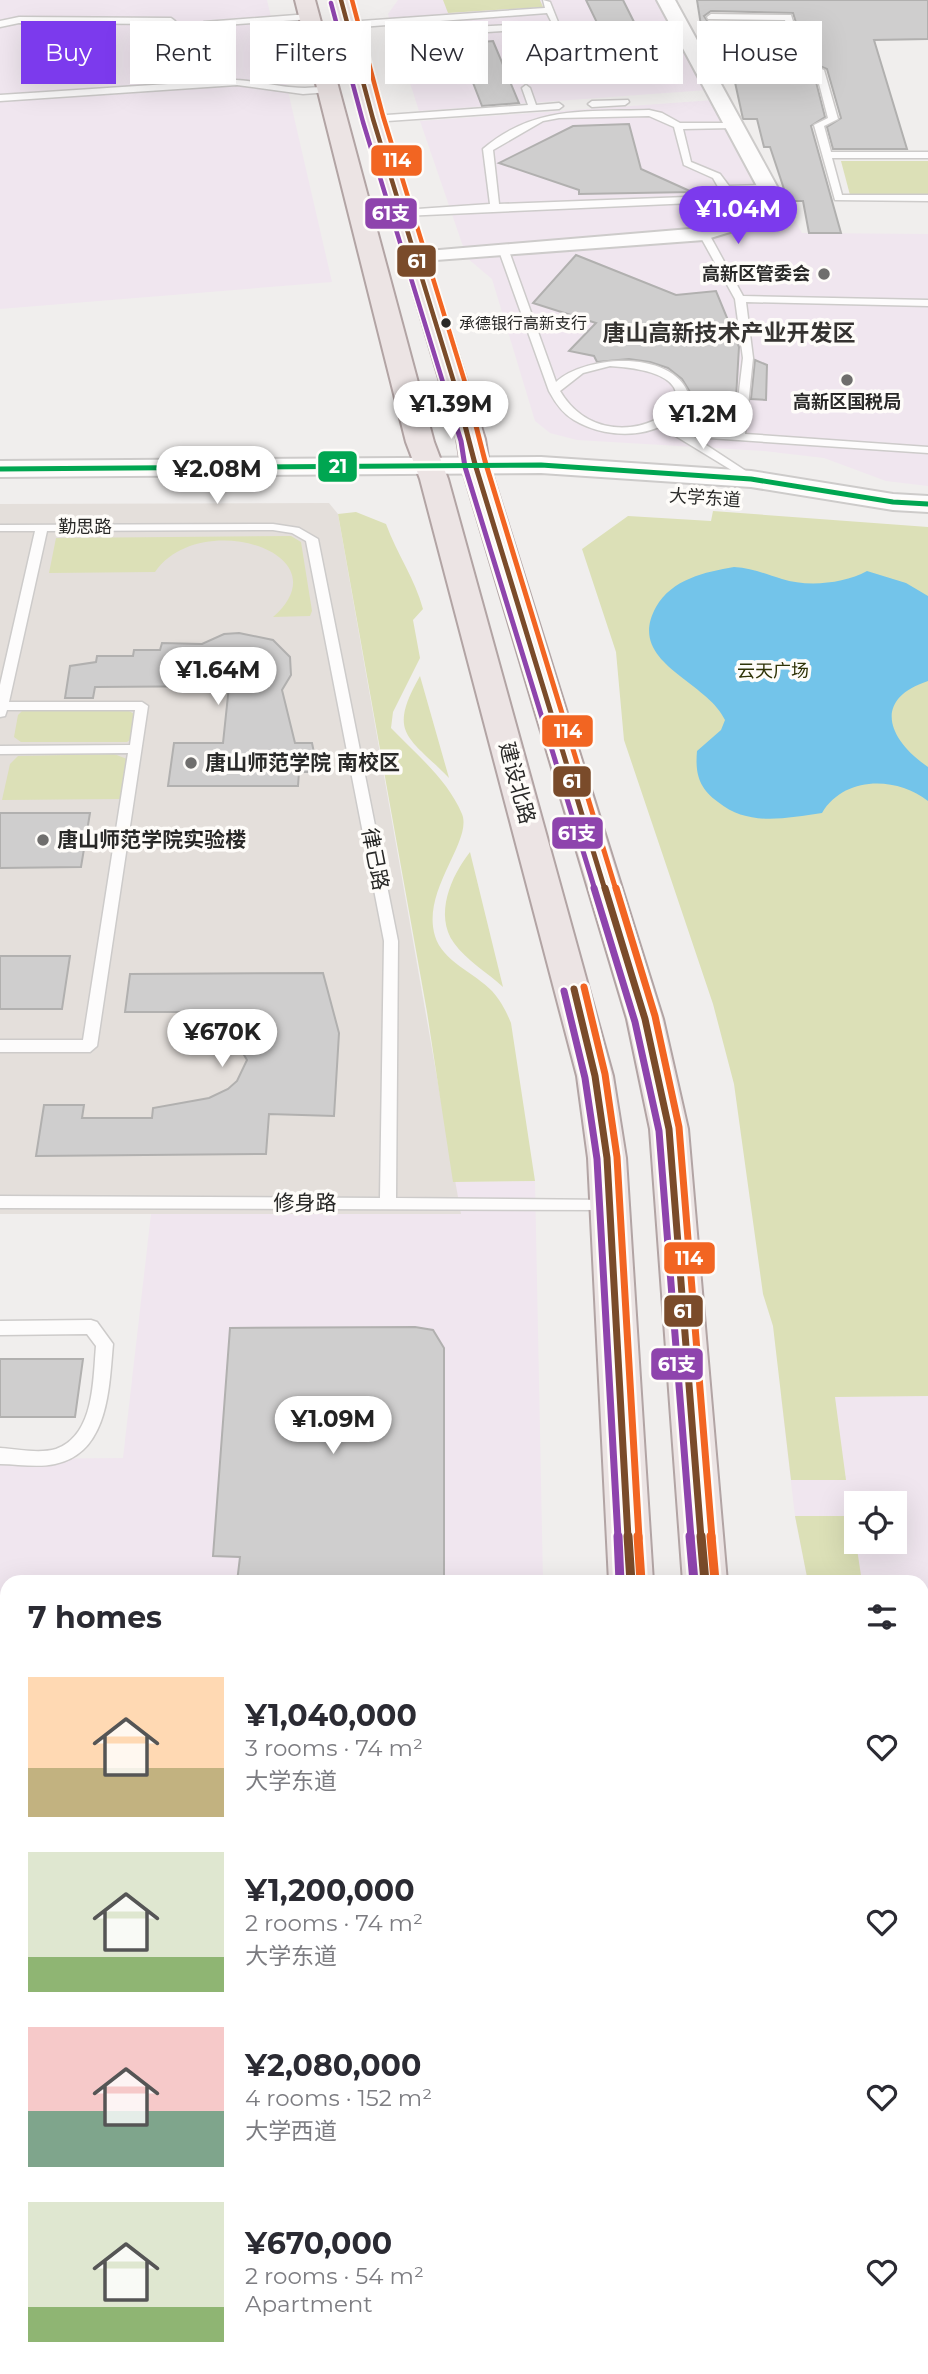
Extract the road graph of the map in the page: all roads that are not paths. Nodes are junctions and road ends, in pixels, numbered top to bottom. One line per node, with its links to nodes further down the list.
1 (341, 0): 10 (main road)
2 (545, 0): 5 (lane)
3 (666, 0): 24 (street)
4 (307, 9): 9 (lane); 19 (main road, 建设北路)
5 (550, 10): 6 (lane); 11 (lane)
6 (497, 14): 12 (lane); 14 (lane)
7 (711, 17): 26 (lane)
8 (171, 21): 13 (lane)
9 (227, 21)
10 (346, 21)
11 (556, 21)
12 (371, 23)
13 (0, 24)
14 (502, 26)
15 (219, 84): 20 (lane)
16 (236, 84): 19 (lane)
17 (363, 84): 23 (main road)
18 (526, 88): 22 (lane)
19 (327, 90): 44 (main road, 建设北路)
20 (0, 98)
21 (625, 102): 22 (lane)
22 (533, 108): 23 (lane)
23 (373, 119): 32 (main road)
24 (733, 125): 25 (lane); 28 (street)
25 (678, 127): 29 (lane); 31 (lane)
26 (827, 155): 27 (lane); 30 (lane)
27 (928, 155)
28 (768, 188): 29 (lane); 33 (street)
29 (726, 189): 31 (lane)
30 (928, 198)
31 (495, 207): 32 (lane)
32 (403, 213): 35 (main road)
33 (704, 234): 34 (street); 36 (lane)
34 (505, 251): 35 (street); 38 (lane)
35 (416, 258): 45 (main road)
36 (740, 299): 37 (lane); 41 (lane)
37 (928, 303)
38 (555, 391): 39 (lane); 39 (lane)
39 (667, 418): 40 (lane)
40 (678, 433): 41 (lane); 46 (lane)
41 (739, 437): 42 (lane)
42 (928, 450)
43 (0, 469): 44 (main road)
44 (431, 472): 45 (main road); 47 (main road); 59 (main road, 建设北路)
45 (479, 472): 46 (main road, 大学东道); 49 (main road, 大学东道); 63 (main road)
46 (751, 479): 48 (main road, 大学东道)
47 (0, 483)
48 (928, 504)
49 (928, 515)
50 (0, 528): 51 (lane, 勤思路)
51 (42, 528): 52 (lane, 勤思路); 53 (lane)
52 (295, 530): 58 (lane, 律己路)
53 (1, 710): 54 (lane)
54 (137, 749): 55 (lane); 56 (lane)
55 (0, 750)
56 (0, 1046)
57 (0, 1202): 58 (lane, 修身路)
58 (388, 1203): 59 (lane, 修身路)
59 (610, 1206): 62 (main road, 建设北路)
60 (0, 1328): 61 (lane)
61 (0, 1456)
62 (631, 1575)
63 (704, 1575)

